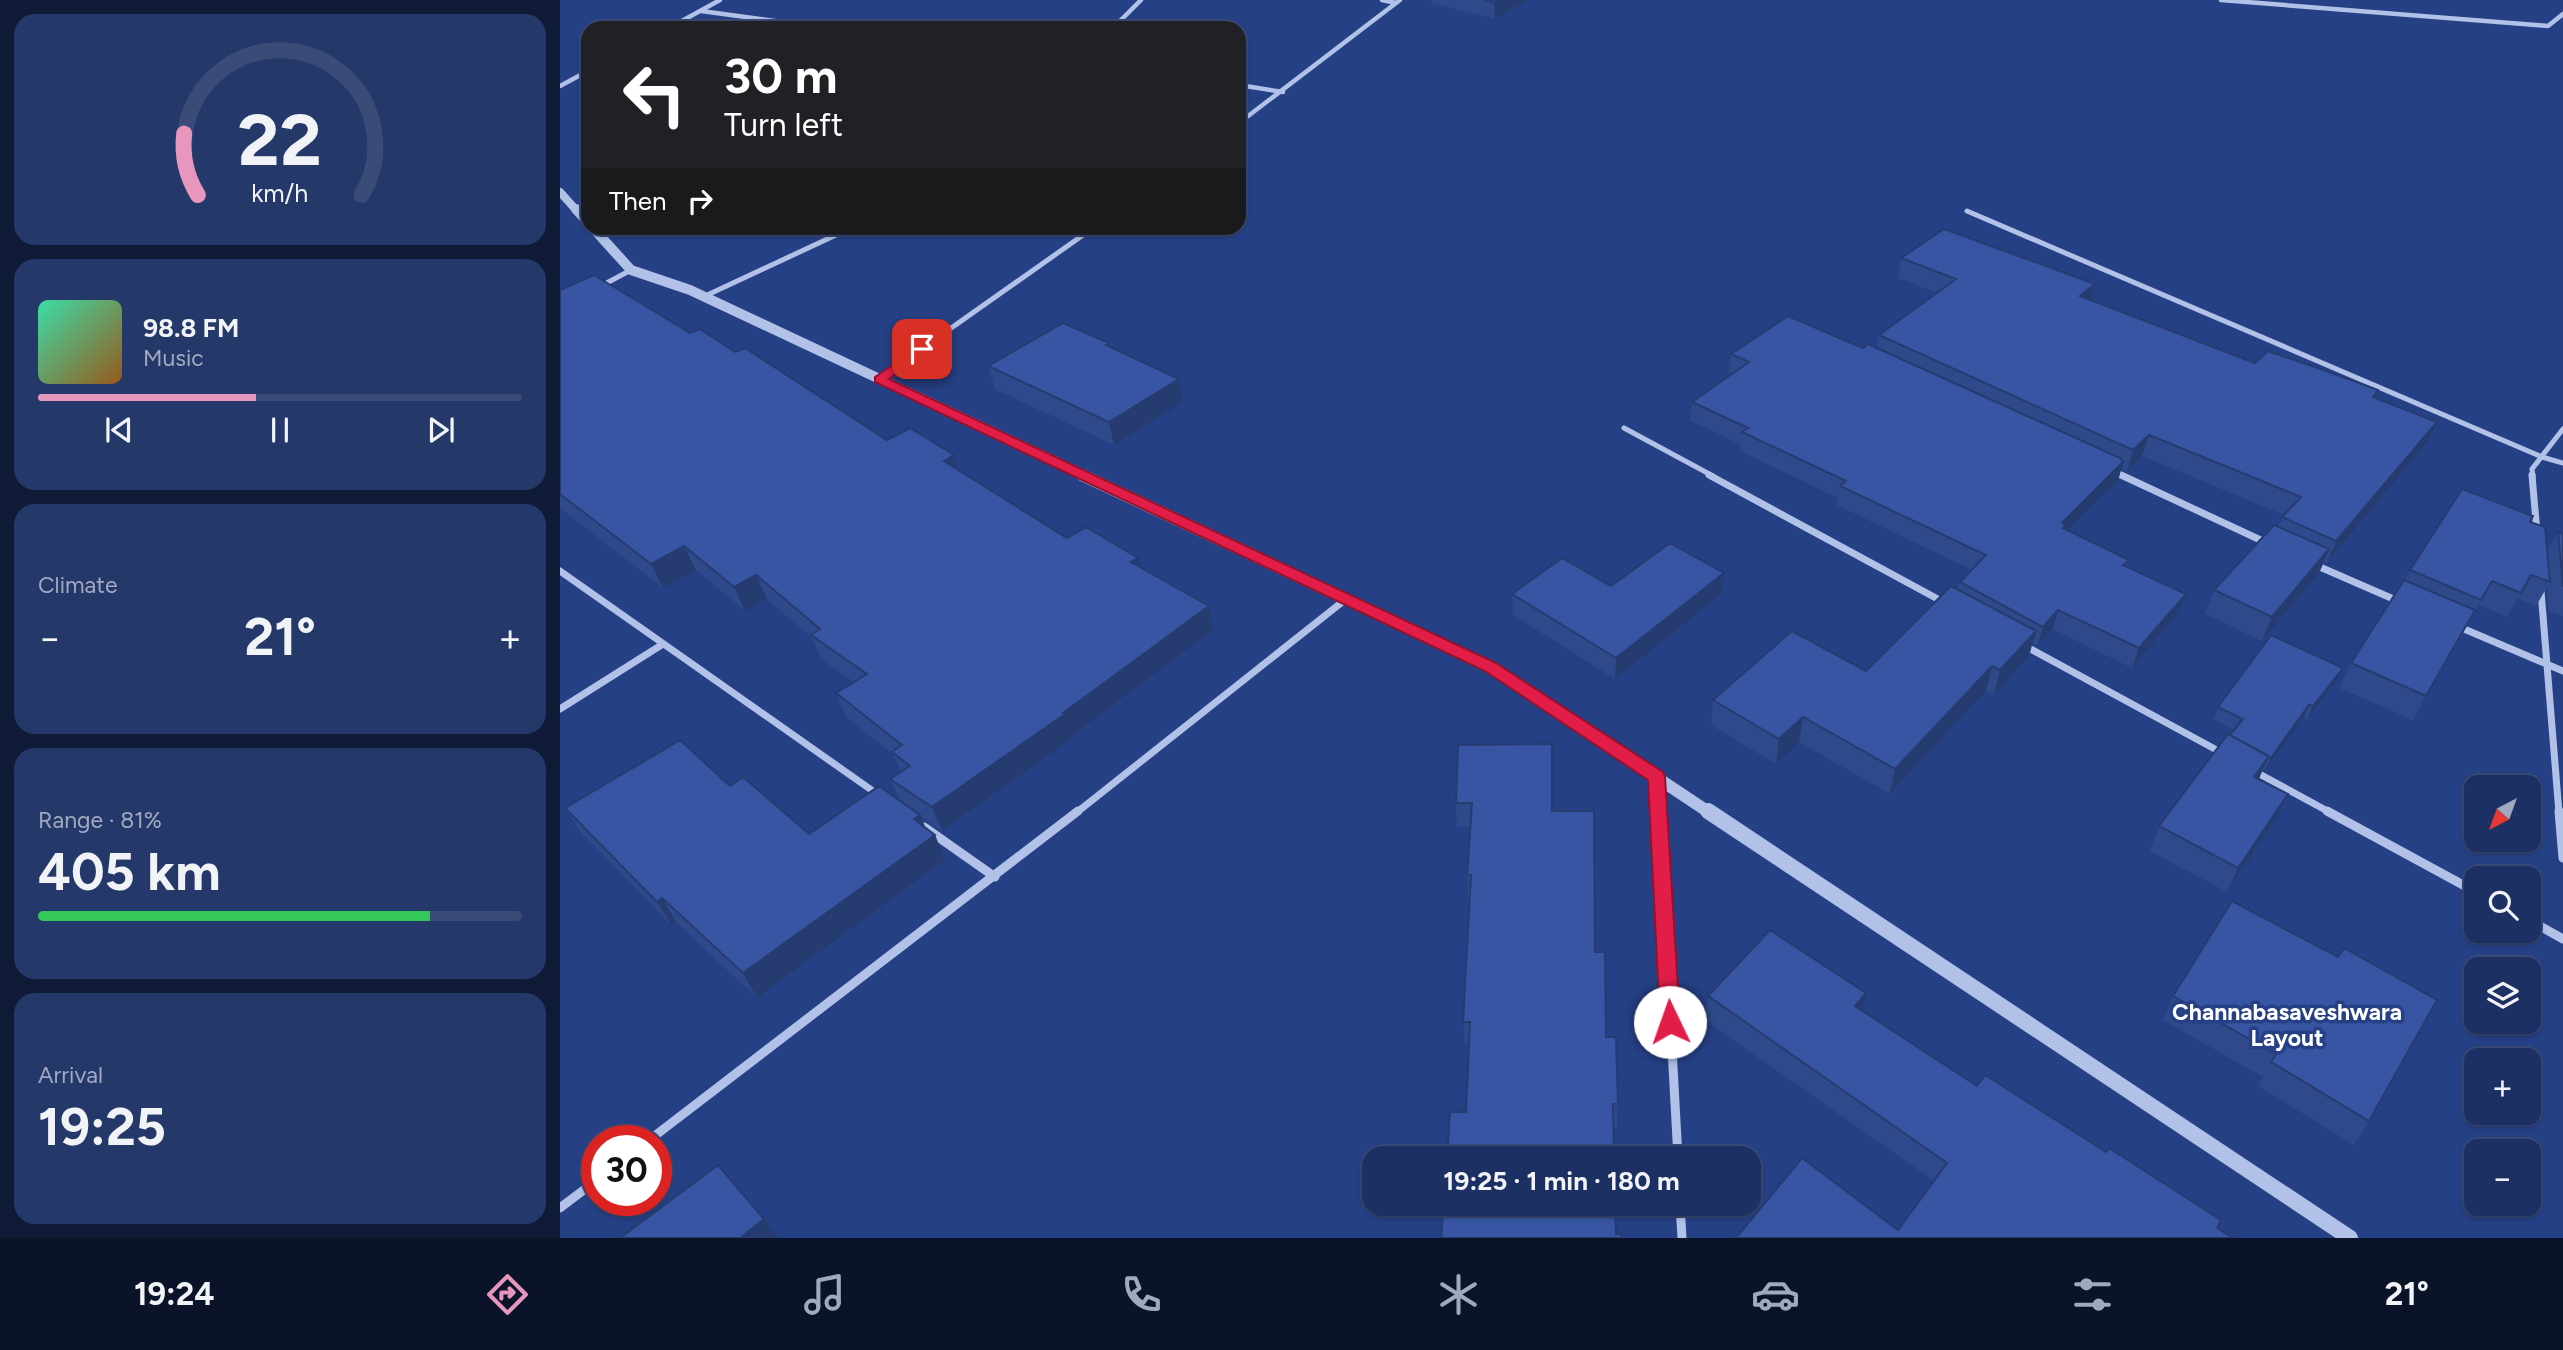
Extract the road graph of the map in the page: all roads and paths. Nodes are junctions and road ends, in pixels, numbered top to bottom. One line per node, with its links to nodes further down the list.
1 (720, 0): 6 (street)
2 (1142, 0): 10 (street)
3 (1382, 0): 5 (street)
4 (2221, 0): 7 (street)
5 (1398, 1): 14 (street)
6 (701, 10): 8 (street); 9 (street)
7 (2563, 14)
8 (681, 21)
9 (778, 21)
10 (1120, 21)
11 (581, 75): 12 (street)
12 (560, 86)
13 (1246, 86): 14 (street)
14 (1284, 92): 15 (street)
15 (1246, 119)
16 (560, 192): 18 (street)
17 (1967, 211): 28 (street)
18 (581, 214)
19 (599, 235): 22 (street)
20 (836, 235): 24 (street)
21 (1083, 235): 25 (street)
22 (631, 270): 23 (street); 24 (street)
23 (595, 289)
24 (703, 297): 25 (street)
25 (879, 379): 36 (street)
26 (1624, 428): 38 (street)
27 (2563, 429): 28 (street)
28 (2542, 457): 29 (street); 32 (street)
29 (2563, 463)
30 (2111, 470): 31 (street)
31 (2273, 545)
32 (2538, 548)
33 (2311, 563): 37 (street)
34 (560, 571): 41 (street)
35 (2541, 587): 42 (street)
36 (1346, 599): 47 (street); 51 (street)
37 (2410, 606)
38 (1953, 607)
39 (2447, 622): 42 (street)
40 (2013, 640): 45 (street)
41 (663, 644): 44 (street); 48 (street)
42 (2546, 665): 43 (street); 50 (street)
43 (2563, 671)
44 (560, 709)
45 (2233, 759)
46 (2245, 766): 52 (street)
47 (1656, 777): 56 (street); 61 (street)
48 (885, 800)
49 (918, 823): 51 (street)
50 (2563, 858)
51 (995, 877): 55 (street)
52 (2464, 885)
53 (2541, 927): 54 (street)
54 (2563, 939)
55 (669, 1125)
56 (1677, 1146)
57 (581, 1192): 58 (street)
58 (560, 1208)
59 (1681, 1216): 60 (street)
60 (1682, 1238)
61 (2350, 1238)

